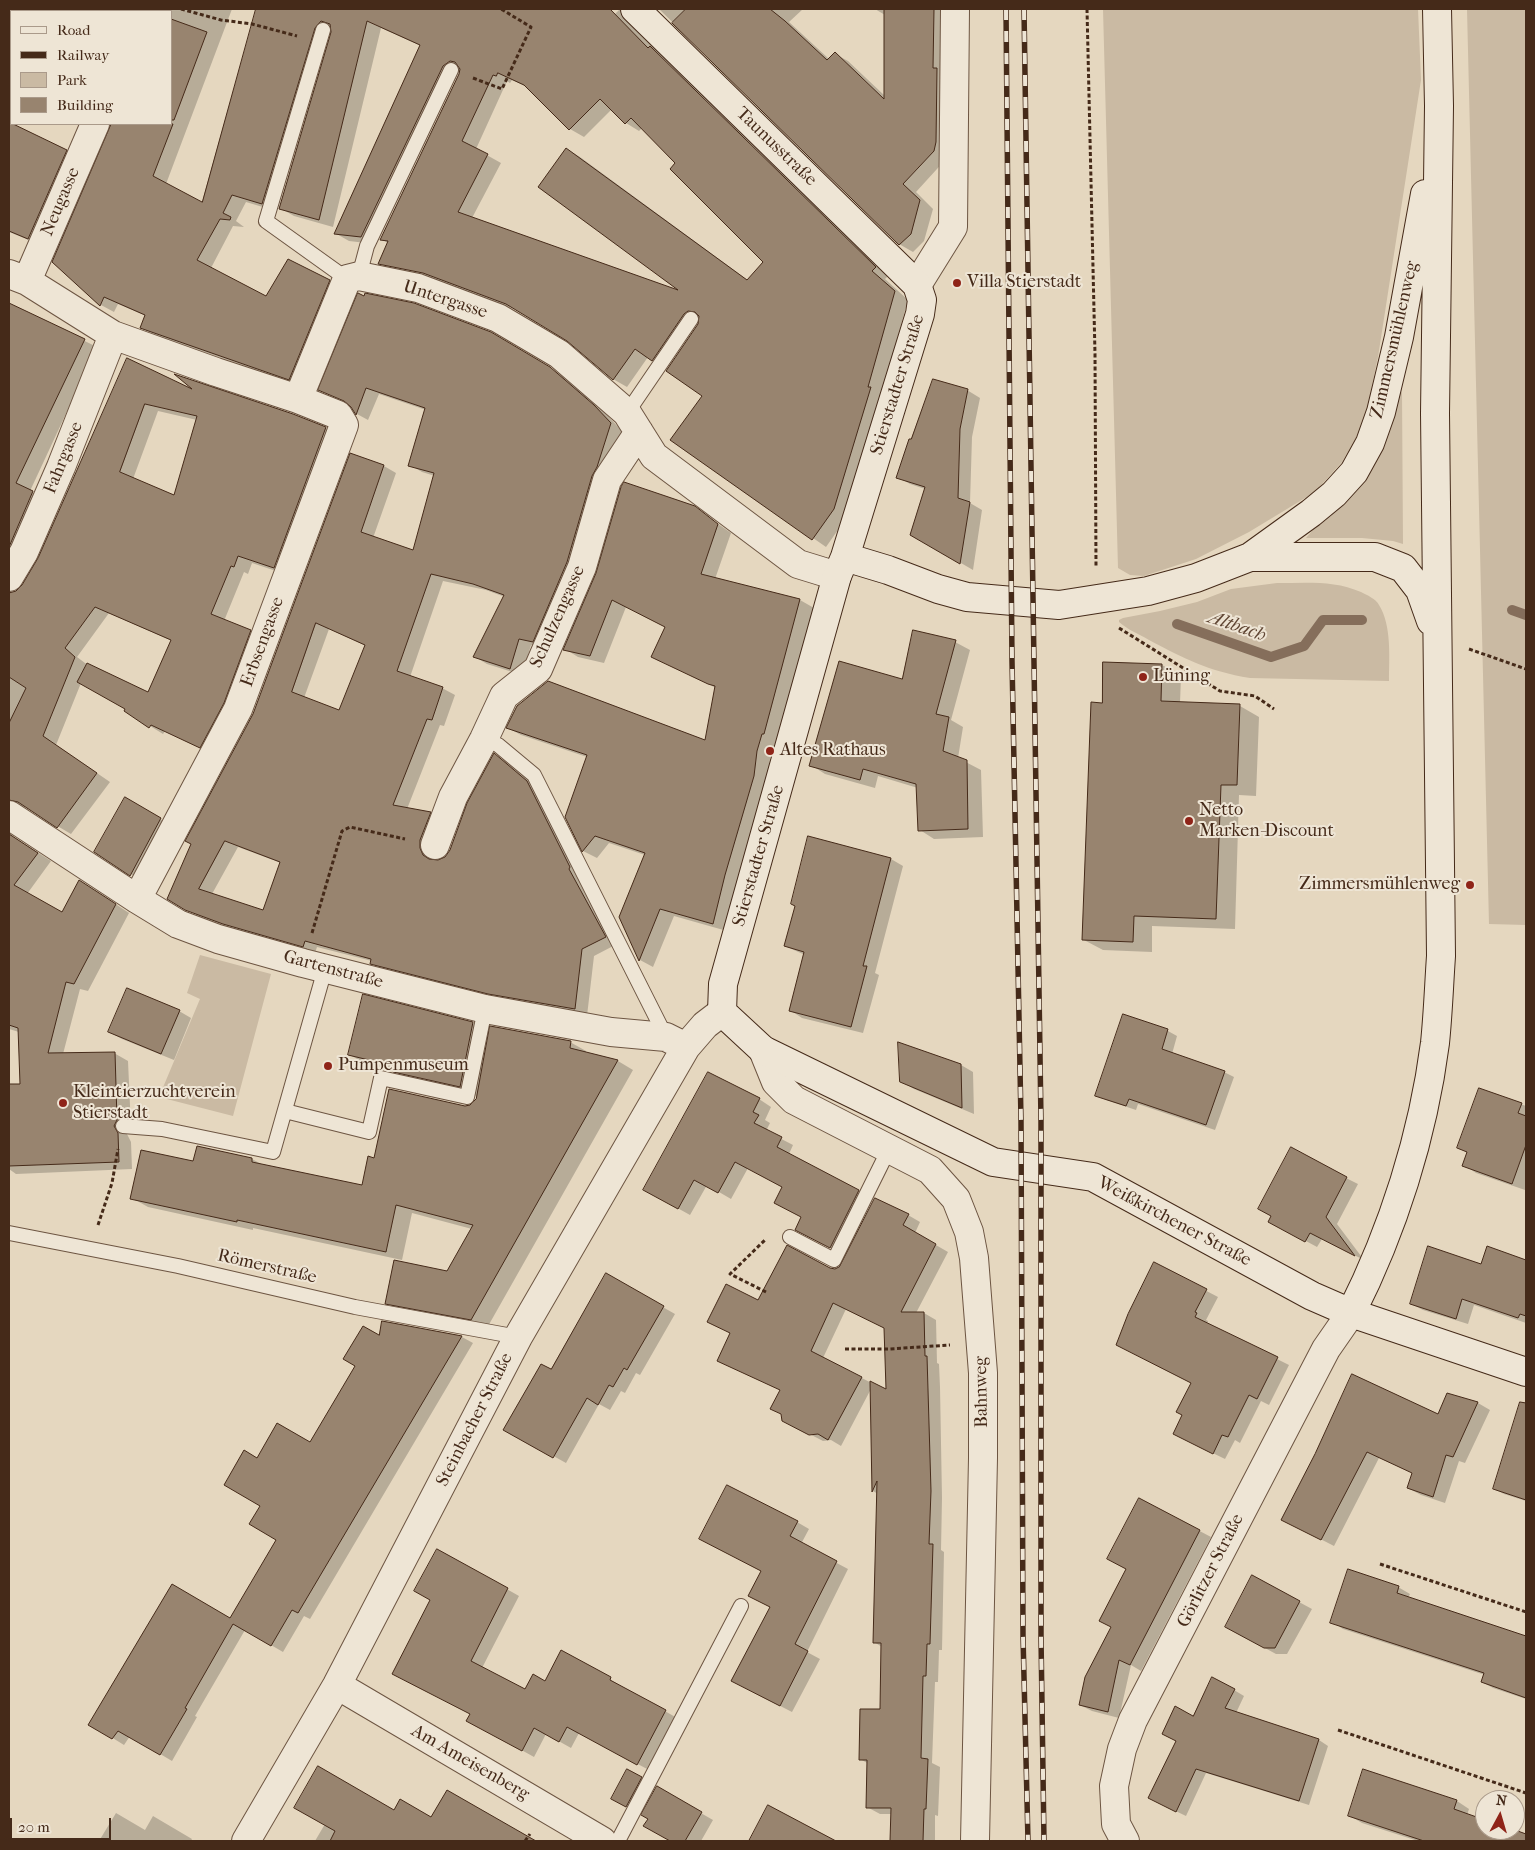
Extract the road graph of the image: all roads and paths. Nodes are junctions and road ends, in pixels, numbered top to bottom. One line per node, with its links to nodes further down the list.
1 (181, 9): 7 (path)
2 (501, 9): 8 (path)
3 (635, 9): 13 (street, Taunusstraße)
4 (955, 9): 13 (street)
5 (1087, 9): 21 (path)
6 (1437, 9): 9 (street, Zimmersmühlenweg)
7 (321, 36): 12 (lane)
8 (451, 70): 12 (lane)
9 (1439, 106): 18 (street, Zimmersmühlenweg); 22 (street, Zimmersmühlenweg)
10 (94, 125): 11 (street, Neugasse)
11 (18, 278): 15 (street)
12 (353, 278): 16 (street); 17 (street, Untergasse)
13 (917, 285): 19 (street, Stierstadter Straße)
14 (691, 319): 17 (lane)
15 (113, 335): 16 (street); 20 (street, Fahrgasse)
16 (298, 399): 28 (street, Erbsengasse)
17 (633, 422): 19 (street, Untergasse); 25 (street, Schulzengasse)
18 (1250, 557): 21 (street); 22 (street, Zimmersmühlenweg)
19 (841, 566): 21 (street); 31 (street, Stierstadter Straße)
20 (9, 577)
21 (1096, 600): 24 (path)
22 (1438, 639): 23 (path); 41 (street, Zimmersmühlenweg)
23 (1526, 668)
24 (1274, 709)
25 (484, 739): 27 (street, Schulzengasse); 32 (lane)
26 (9, 815): 28 (street, Gartenstraße)
27 (435, 845): 29 (path)
28 (137, 899): 29 (street, Gartenstraße)
29 (314, 966): 30 (street, Gartenstraße); 34 (lane)
30 (486, 1009): 32 (street, Gartenstraße); 34 (lane)
31 (722, 1012): 32 (street, Steinbacher Straße); 33 (street, Weißkirchener Straße)
32 (676, 1042): 42 (street, Steinbacher Straße)
33 (763, 1050): 36 (street, Bahnweg); 41 (street, Weißkirchener Straße)
34 (285, 1111): 35 (lane)
35 (123, 1126): 39 (path)
36 (889, 1149): 38 (lane); 43 (street, Bahnweg)
37 (9, 1234): 39 (lane, Römerstraße)
38 (790, 1237): 40 (path)
39 (90, 1249): 42 (lane, Römerstraße)
40 (766, 1292)
41 (1351, 1313): 45 (street, Weißkirchener Straße); 56 (street, Görlitzer Straße)
42 (518, 1337): 49 (street, Steinbacher Straße)
43 (981, 1346): 44 (path); 55 (street, Bahnweg)
44 (845, 1349)
45 (1526, 1372)
46 (1380, 1564): 48 (path)
47 (741, 1606): 54 (lane)
48 (1526, 1612)
49 (337, 1686): 52 (street, Steinbacher Straße); 53 (street, Am Ameisenberg)
50 (1338, 1730): 51 (path)
51 (1526, 1793)
52 (246, 1841)
53 (602, 1841)
54 (618, 1841)
55 (975, 1841)
56 (1125, 1841)

